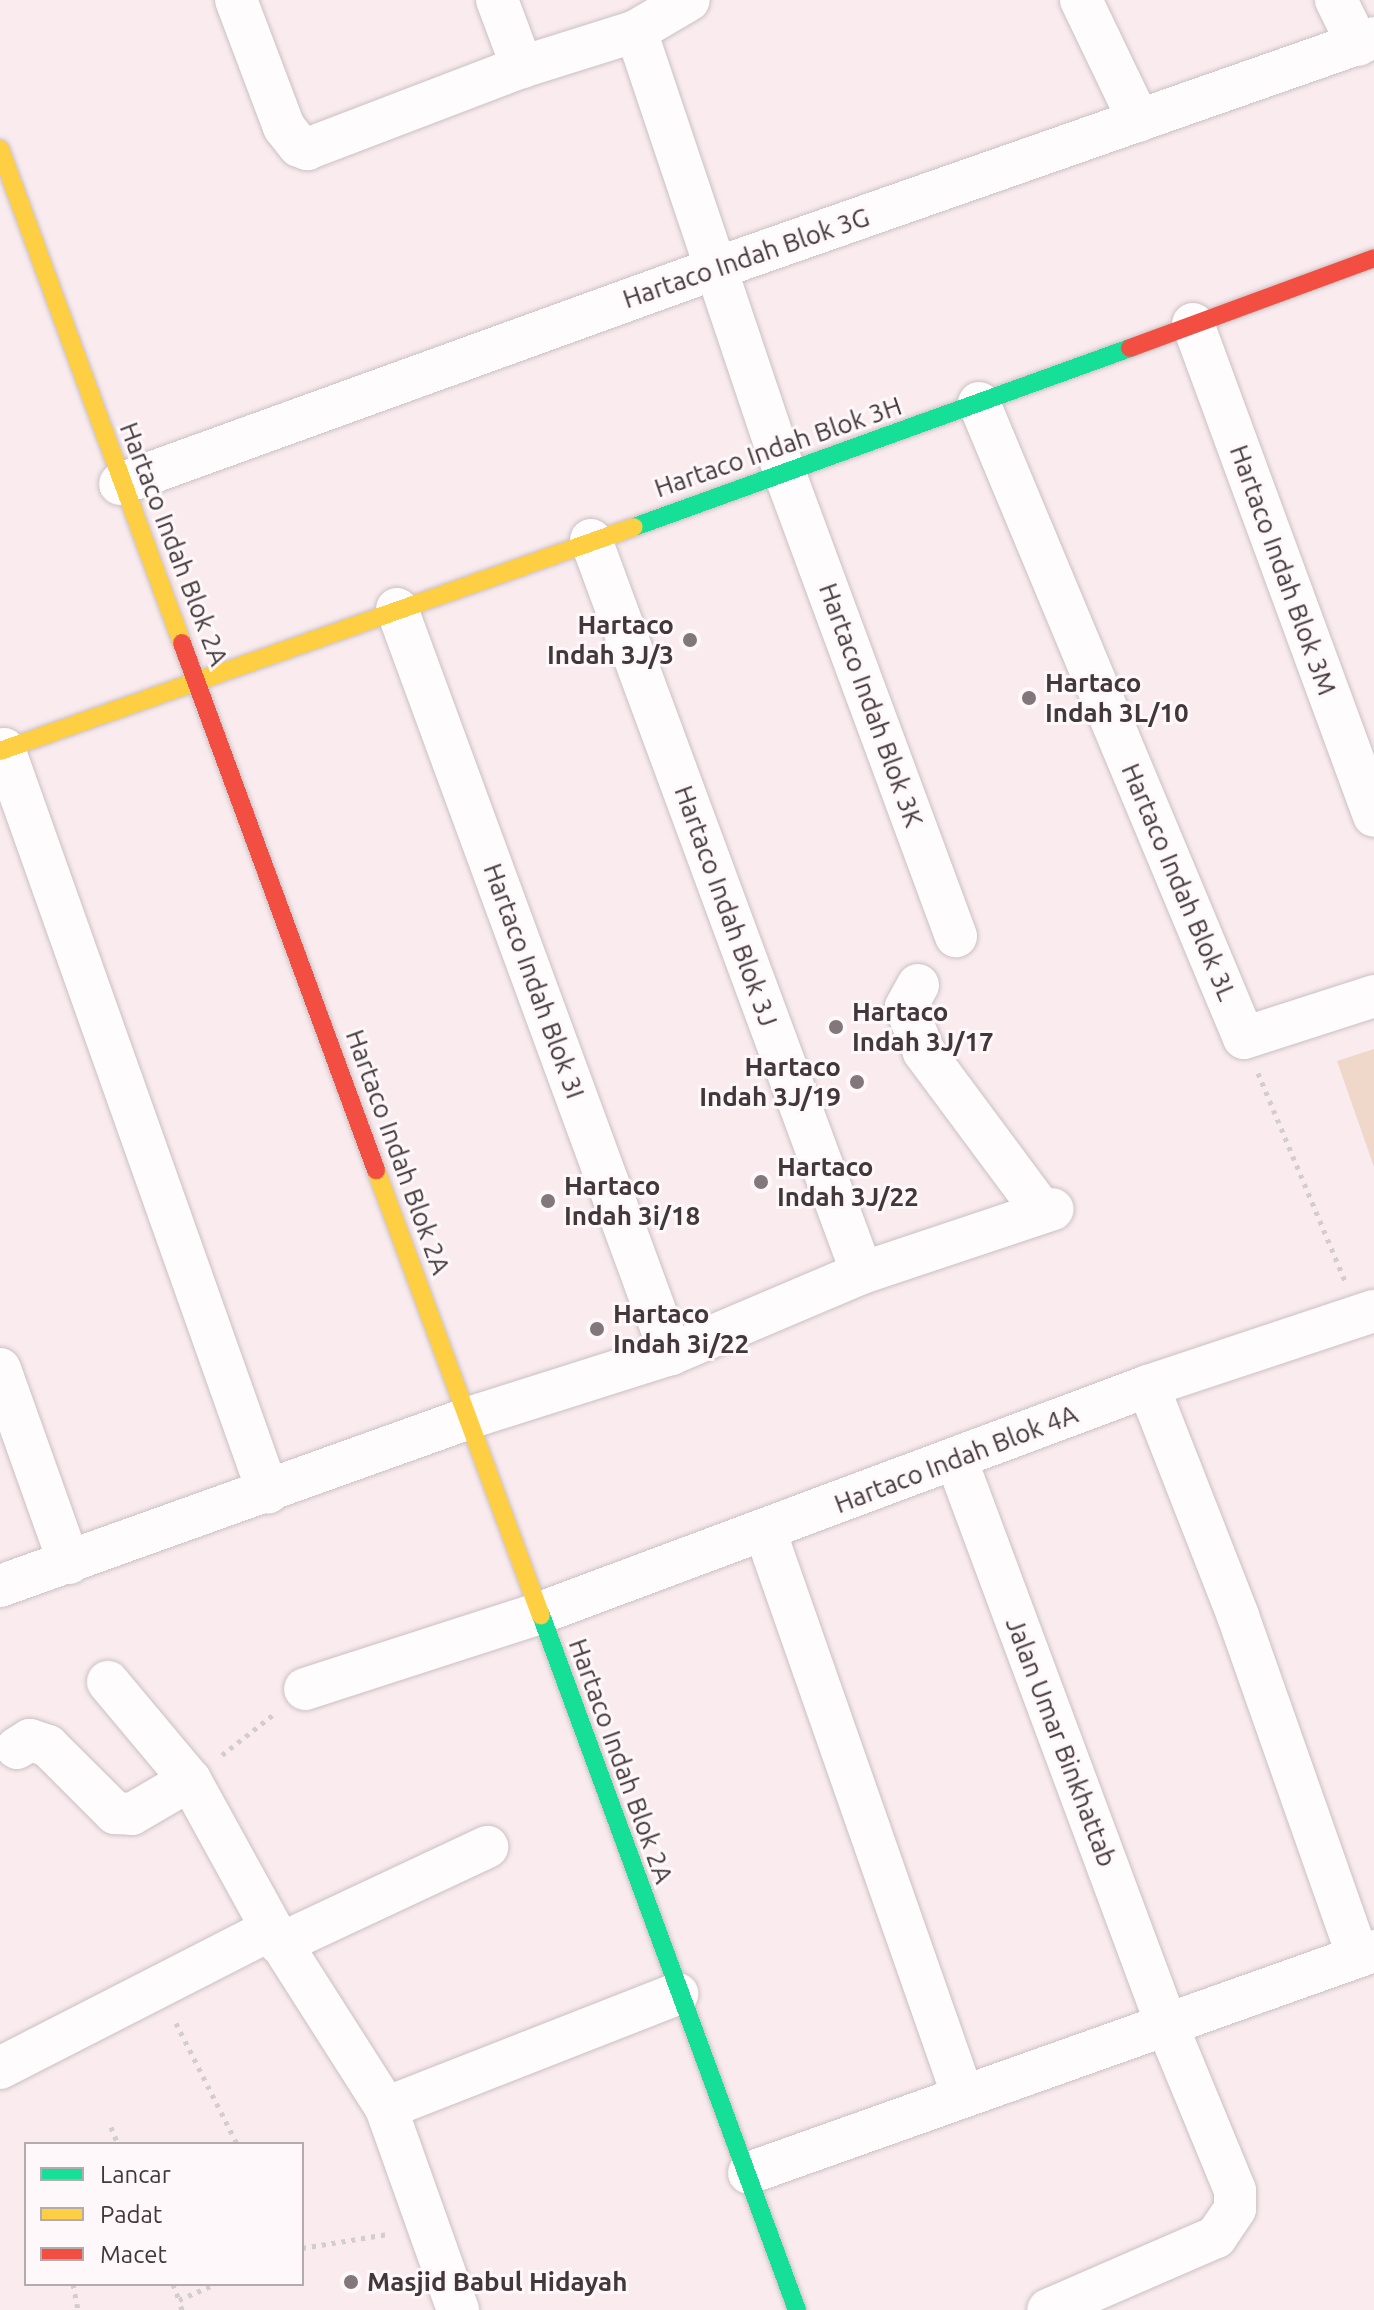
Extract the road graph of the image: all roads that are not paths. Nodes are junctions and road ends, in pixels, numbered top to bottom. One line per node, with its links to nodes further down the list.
1 (236, 0): 8 (street)
2 (497, 0): 8 (street)
3 (689, 0): 6 (street)
4 (1081, 0): 9 (street)
5 (1336, 0): 7 (street)
6 (636, 31): 8 (street); 12 (street, Hartaco Indah Blok 3K)
7 (1366, 42): 9 (street, Hartaco Indah Blok 3G)
8 (522, 67)
9 (1139, 121): 12 (street, Hartaco Indah Blok 3G)
10 (0, 149): 16 (street, Hartaco Indah Blok 2A)
11 (1374, 258): 13 (street, Hartaco Indah Blok 3H)
12 (714, 269): 15 (street, Hartaco Indah Blok 3K); 16 (street, Hartaco Indah Blok 3G)
13 (1193, 324): 14 (street, Hartaco Indah Blok 3H); 21 (street, Hartaco Indah Blok 3M)
14 (979, 403): 15 (street, Hartaco Indah Blok 3H); 24 (street, Hartaco Indah Blok 3L)
15 (785, 474): 17 (street, Hartaco Indah Blok 3H); 22 (street, Hartaco Indah Blok 3K)
16 (120, 484): 19 (street, Hartaco Indah Blok 2A)
17 (591, 540): 18 (street, Hartaco Indah Blok 3H); 25 (street, Hartaco Indah Blok 3J)
18 (397, 609): 19 (street, Hartaco Indah Blok 3H); 27 (street, Hartaco Indah Blok 3I)
19 (197, 679): 20 (street, Hartaco Indah Blok 3H); 30 (street, Hartaco Indah Blok 2A)
20 (2, 750): 32 (street)
21 (1374, 816)
22 (956, 936)
23 (918, 985): 25 (street)
24 (1374, 996)
25 (862, 1273): 27 (street)
26 (1369, 1325): 29 (street, Hartaco Indah Blok 4A)
27 (671, 1354): 30 (street)
28 (0, 1369): 34 (street)
29 (1148, 1386): 31 (street, Hartaco Indah Blok 4A); 43 (street)
30 (469, 1418): 32 (street); 36 (street, Hartaco Indah Blok 2A)
31 (956, 1459): 33 (street, Hartaco Indah Blok 4A); 45 (street, Jalan Umar Binkhattab)
32 (268, 1492): 34 (street)
33 (765, 1531): 36 (street, Hartaco Indah Blok 4A); 47 (street)
34 (69, 1563): 35 (street)
35 (0, 1586)
36 (540, 1613): 38 (street, Hartaco Indah Blok 4A); 44 (street, Hartaco Indah Blok 2A)
37 (108, 1682): 40 (street)
38 (305, 1689)
39 (17, 1748): 40 (street)
40 (190, 1780): 42 (street)
41 (487, 1847): 42 (street)
42 (276, 1936): 46 (street); 48 (street)
43 (1366, 1954): 45 (street)
44 (677, 1994): 48 (street); 49 (street, Hartaco Indah Blok 2A)
45 (1166, 2023): 47 (street); 52 (street, Jalan Umar Binkhattab)
46 (0, 2068)
47 (963, 2096): 49 (street)
48 (386, 2108): 50 (street)
49 (749, 2173): 51 (street, Hartaco Indah Blok 2A)
50 (458, 2310)
51 (797, 2310)
52 (1048, 2310)

